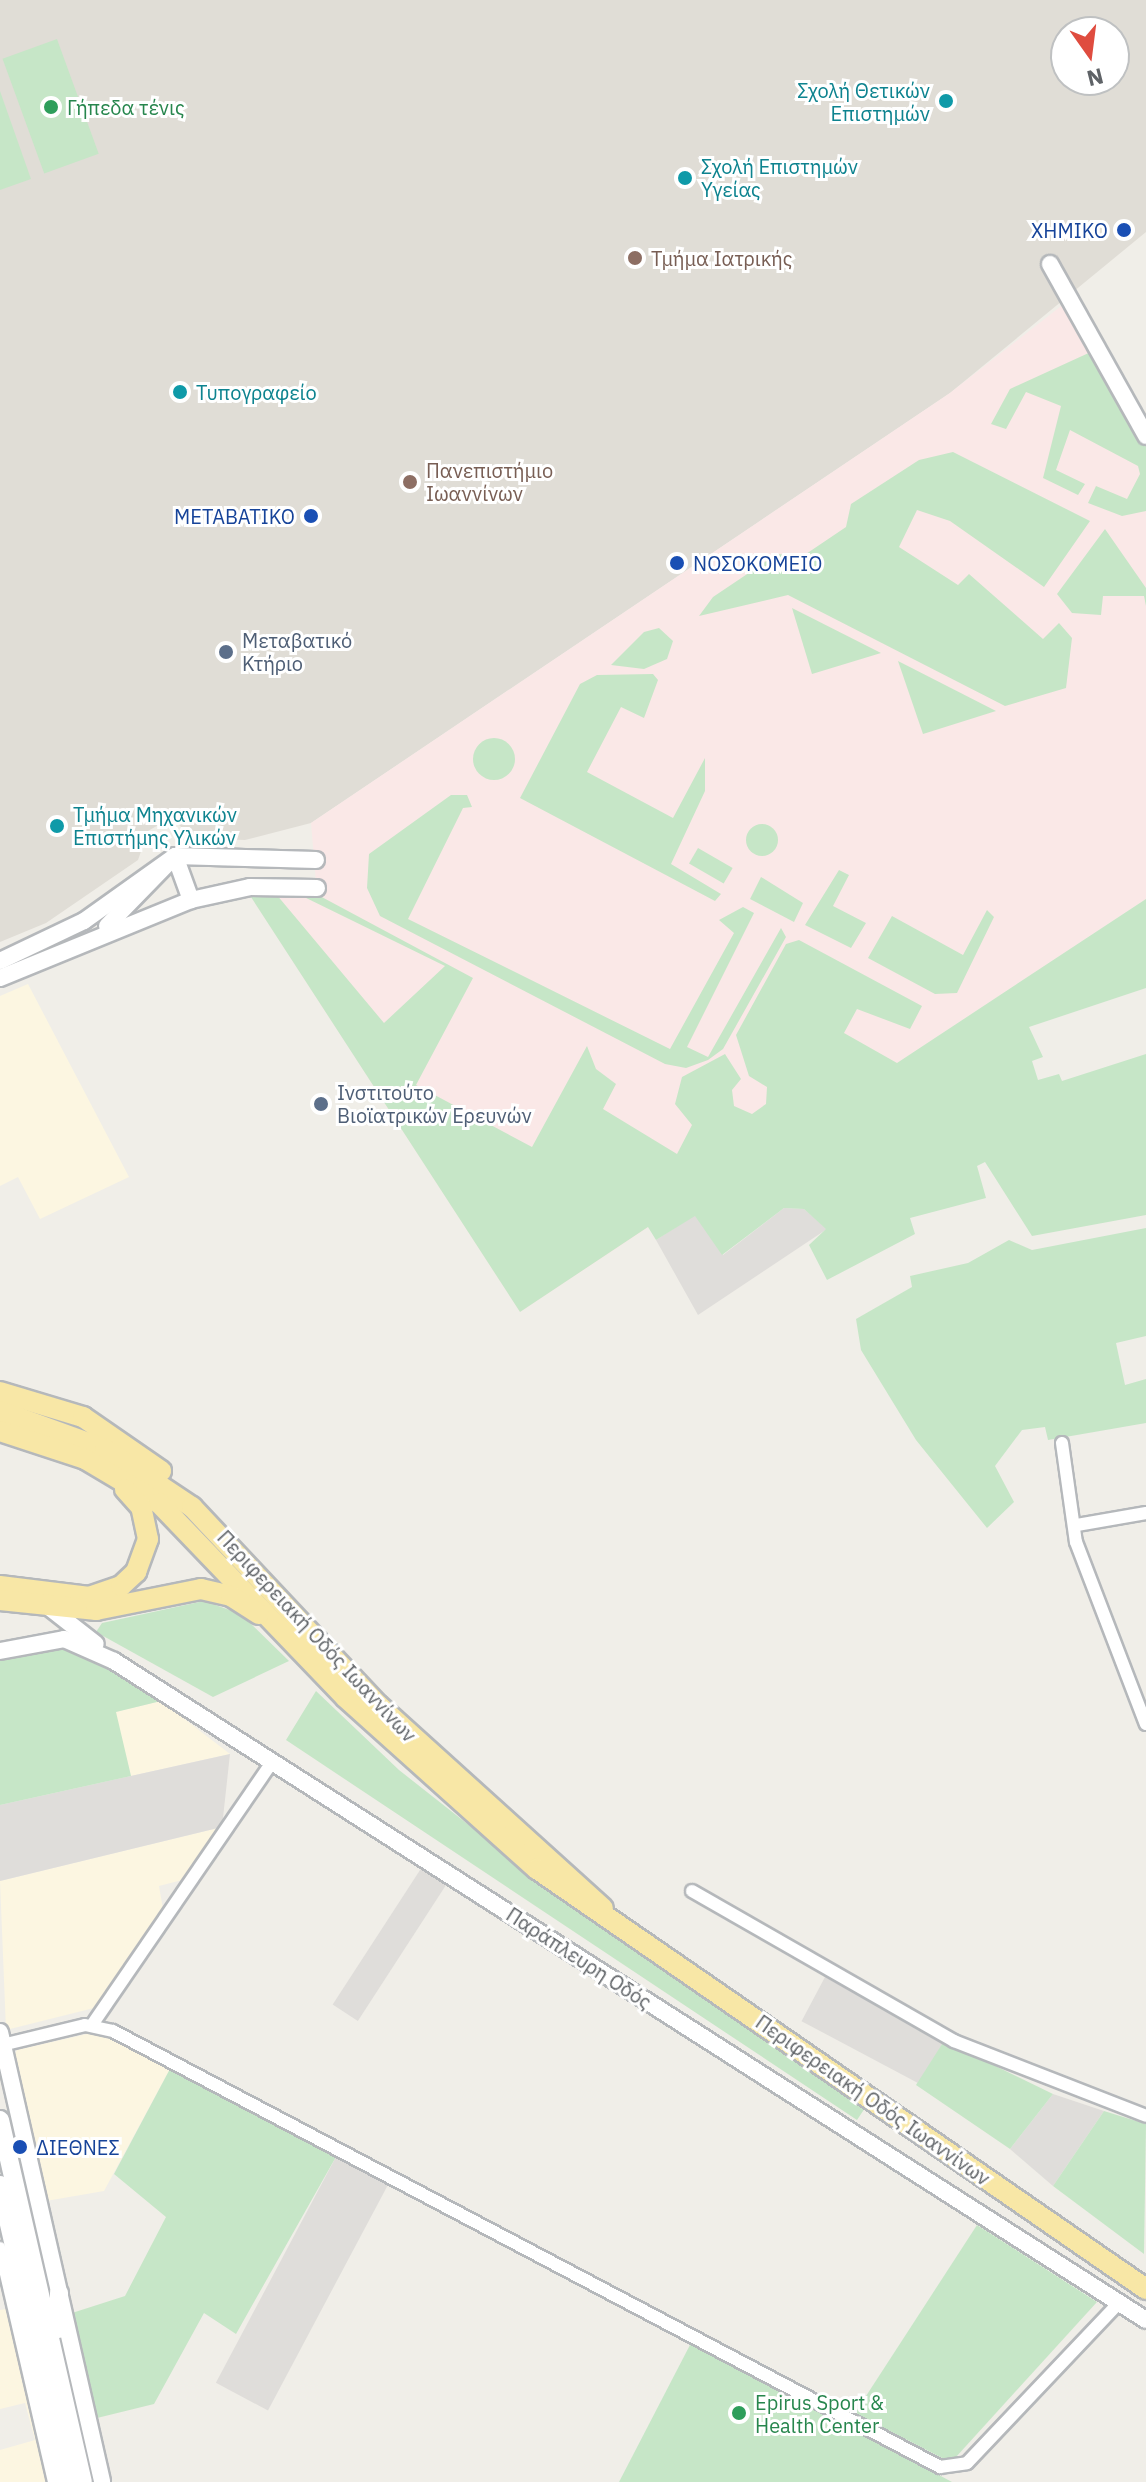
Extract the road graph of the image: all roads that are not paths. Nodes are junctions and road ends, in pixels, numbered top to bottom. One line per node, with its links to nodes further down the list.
1 (1050, 264): 2 (street)
2 (1146, 436)
3 (175, 856): 4 (street); 6 (street); 7 (street); 8 (street)
4 (316, 860)
5 (317, 888): 6 (street)
6 (191, 900): 7 (street)
7 (97, 935): 9 (street)
8 (0, 961)
9 (0, 978)
10 (0, 1392): 15 (highway)
11 (0, 1411): 15 (highway, Περιφερειακή Οδός Ιωαννίνων)
12 (0, 1431): 14 (highway, Περιφερειακή Οδός Ιωαννίνων)
13 (1062, 1443): 17 (street)
14 (102, 1467): 18 (highway); 21 (highway, Περιφερειακή Οδός Ιωαννίνων)
15 (192, 1507): 28 (highway, Περιφερειακή Οδός Ιωαννίνων)
16 (1146, 1513): 17 (street)
17 (1077, 1525): 24 (street)
18 (0, 1586)
19 (0, 1600): 20 (highway)
20 (46, 1605): 21 (highway); 23 (street)
21 (294, 1640): 28 (highway, Περιφερειακή Οδός Ιωαννίνων)
22 (0, 1651): 23 (street, Παράπλευρη Οδός)
23 (106, 1657): 26 (street, Παράπλευρη Οδός)
24 (1140, 1689): 25 (street)
25 (1146, 1724)
26 (272, 1762): 29 (street); 37 (street, Παράπλευρη Οδός)
27 (692, 1891): 31 (street)
28 (603, 1908): 35 (highway, Περιφερειακή Οδός Ιωαννίνων)
29 (92, 2025): 30 (street); 37 (street)
30 (1, 2040): 36 (street)
31 (1146, 2116)
32 (0, 2120): 39 (main road)
33 (0, 2185): 41 (main road)
34 (0, 2248): 40 (street)
35 (1146, 2289)
36 (59, 2293): 39 (main road); 43 (street)
37 (1119, 2303): 38 (street, Παράπλευρη Οδός)
38 (1146, 2320)
39 (64, 2399): 42 (main road)
40 (54, 2482)
41 (68, 2482)
42 (83, 2482)
43 (102, 2482)

